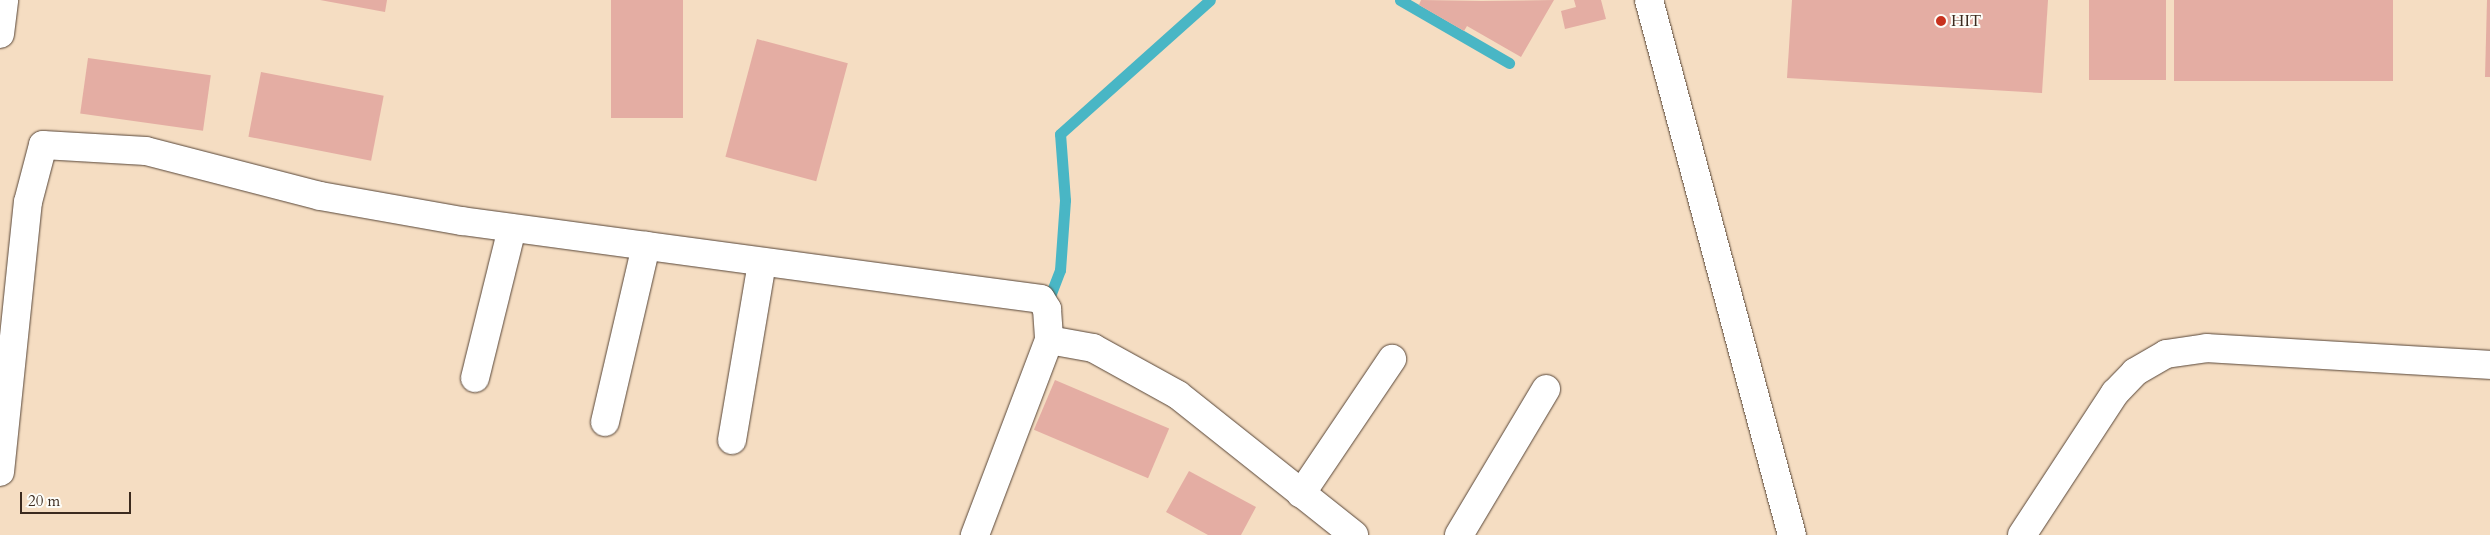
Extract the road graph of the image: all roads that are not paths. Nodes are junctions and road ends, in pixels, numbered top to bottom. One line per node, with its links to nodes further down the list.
1 (4, 0): 3 (street)
2 (1649, 0): 19 (street)
3 (0, 34)
4 (512, 228): 5 (street); 10 (street); 14 (street)
5 (646, 246): 6 (street); 12 (street)
6 (762, 263): 7 (street); 13 (street)
7 (1049, 340): 15 (street); 16 (street)
8 (1392, 360): 15 (street)
9 (2490, 365): 20 (street)
10 (475, 378)
11 (1546, 389): 18 (street)
12 (605, 422)
13 (732, 440)
14 (0, 472)
15 (1301, 494): 17 (street)
16 (975, 535)
17 (1354, 535)
18 (1459, 535)
19 (1792, 535)
20 (2022, 535)

